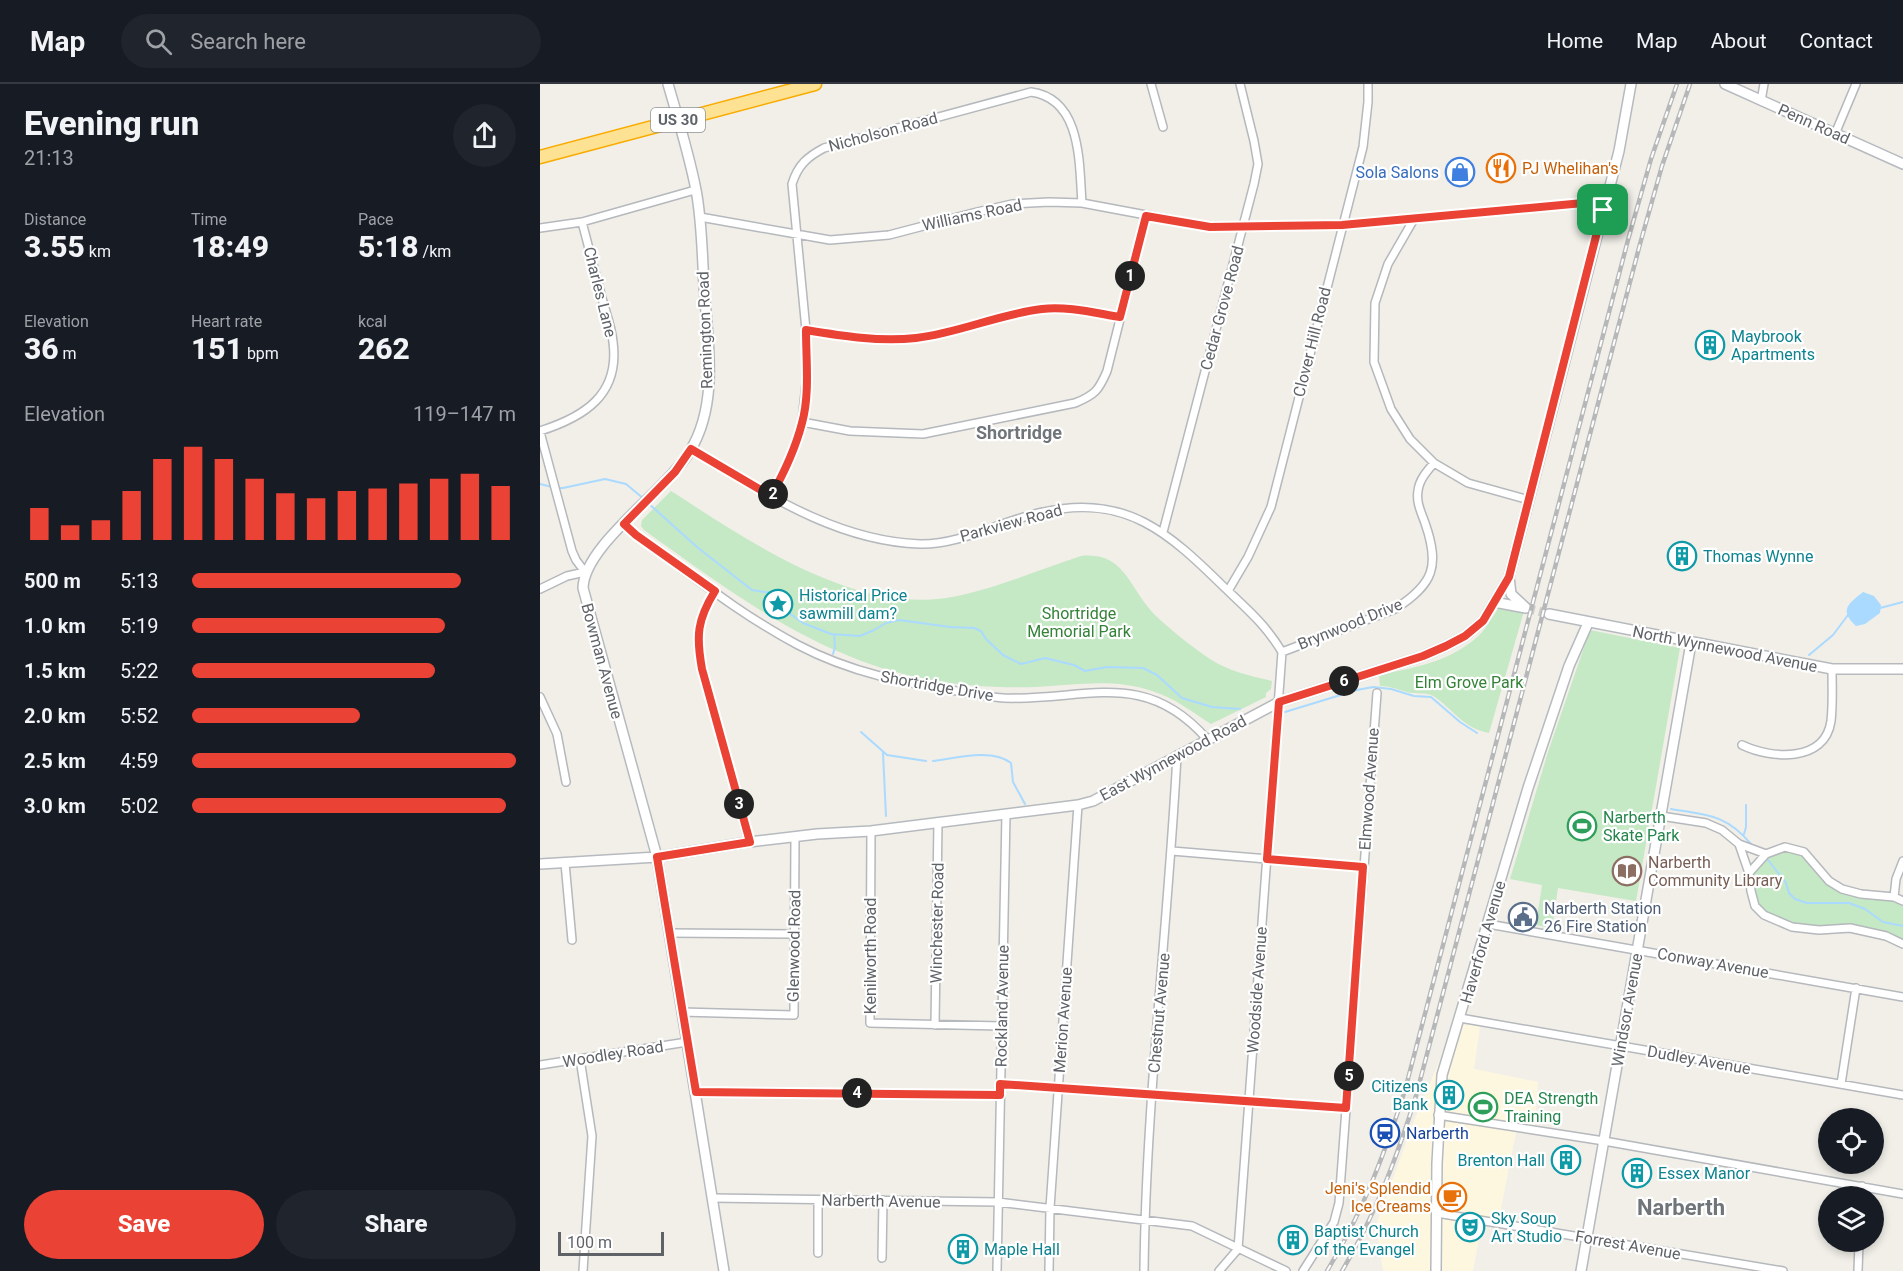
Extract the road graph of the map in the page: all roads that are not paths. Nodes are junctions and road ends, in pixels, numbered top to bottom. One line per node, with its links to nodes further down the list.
1 (668, 84): 11 (street, Remington Road)
2 (815, 84): 11 (highway, US 30)
3 (1152, 84): 12 (street)
4 (1239, 84): 24 (street, Cedar Grove Road)
5 (1368, 84): 23 (street, Clover Hill Road)
6 (1631, 84): 17 (street, East Wynnewood Road)
7 (1725, 84): 10 (street, Penn Road)
8 (1764, 84): 10 (street)
9 (1856, 84): 13 (street)
10 (1761, 101): 13 (street, Penn Road)
11 (678, 120): 14 (highway, US 30); 16 (street, Remington Road)
12 (1163, 127)
13 (1835, 134): 15 (street, Penn Road)
14 (540, 157)
15 (1903, 164)
16 (696, 190): 20 (street, Remington Road); 22 (street)
17 (1605, 201): 21 (street, Williams Road); 34 (street, East Wynnewood Road)
18 (1082, 203): 19 (street, Williams Road); 26 (street, Williams Road); 26 (street, Nicholson Road)
19 (1146, 216): 24 (street, Williams Road); 27 (street)
20 (700, 217): 26 (street, Williams Road); 31 (street, Remington Road)
21 (1414, 219): 23 (street, Williams Road); 32 (street)
22 (582, 222): 25 (street); 30 (street, Charles Lane)
23 (1342, 225): 24 (street, Williams Road); 41 (street, Clover Hill Road)
24 (1243, 227): 36 (street, Cedar Grove Road)
25 (540, 228)
26 (797, 236): 28 (street, Nicholson Road)
27 (1120, 317): 28 (street); 29 (street)
28 (806, 330): 29 (street, Nicholson Road)
29 (802, 422): 33 (street, Nicholson Road)
30 (540, 432): 37 (street, Bowman Avenue)
31 (691, 449): 33 (street, Parkview Road); 35 (street, Remington Road)
32 (1434, 463): 34 (street); 46 (street, Brynwood Drive)
33 (771, 496): 36 (street, Parkview Road)
34 (1529, 500): 38 (street, East Wynnewood Road)
35 (624, 524): 37 (street, Remington Road); 40 (street, Shortridge Drive)
36 (1163, 531): 41 (street, Parkview Road)
37 (585, 572): 39 (street); 66 (street, Bowman Avenue)
38 (1509, 577): 42 (street, East Wynnewood Road); 42 (street)
39 (540, 589)
40 (715, 591): 52 (street, Shortridge Drive); 62 (street)
41 (1228, 591): 46 (street, Parkview Road)
42 (1494, 602): 51 (street, East Wynnewood Road)
43 (1549, 614): 44 (street, North Wynnewood Avenue)
44 (1588, 623): 45 (street, North Wynnewood Avenue); 75 (street, Haverford Avenue)
45 (1691, 643): 47 (street, North Wynnewood Avenue); 58 (street, Windsor Avenue)
46 (1282, 652): 51 (street)
47 (1832, 669): 48 (street, North Wynnewood Avenue); 53 (street)
48 (1903, 669)
49 (1377, 693): 71 (street, Elmwood Avenue)
50 (540, 698): 55 (street)
51 (1279, 702): 52 (street, East Wynnewood Road); 67 (street, Woodside Avenue)
52 (1207, 739): 54 (street, East Wynnewood Road)
53 (1742, 745)
54 (1177, 755): 56 (street, East Wynnewood Road); 64 (street, Chestnut Avenue)
55 (566, 782)
56 (1078, 805): 57 (street, East Wynnewood Road); 93 (street, Merion Avenue)
57 (1006, 814): 59 (street, East Wynnewood Road); 86 (street, Rockland Avenue)
58 (1661, 816): 63 (street); 80 (street, Windsor Avenue)
59 (938, 822): 60 (street, East Wynnewood Road); 85 (street, Winchester Road)
60 (871, 831): 61 (street, East Wynnewood Road); 85 (street, Kenilworth Road)
61 (795, 837): 62 (street, East Wynnewood Road); 77 (street, Glenwood Road)
62 (750, 842): 66 (street, East Wynnewood Road)
63 (1739, 844): 65 (street); 72 (street)
64 (1172, 851): 67 (street); 96 (street, Chestnut Avenue)
65 (1766, 854): 72 (street); 73 (street)
66 (657, 857): 69 (street, East Wynnewood Road); 76 (street, Bowman Avenue)
67 (1267, 859): 71 (street); 98 (street, Woodside Avenue)
68 (1903, 861): 73 (street)
69 (565, 863): 70 (street, East Wynnewood Road); 78 (street)
70 (540, 864)
71 (1363, 867): 99 (street, Elmwood Avenue)
72 (1749, 873): 79 (street)
73 (1894, 897): 74 (street)
74 (1903, 901)
75 (1488, 924): 80 (street, Conway Avenue); 84 (street, Haverford Avenue)
76 (669, 933): 77 (street); 83 (street, Bowman Avenue)
77 (794, 934): 83 (street, Glenwood Road)
78 (572, 940)
79 (1903, 944)
80 (1637, 950): 81 (street, Conway Avenue); 88 (street, Windsor Avenue)
81 (1856, 988): 82 (street, Conway Avenue); 92 (street)
82 (1903, 997)
83 (682, 1012): 87 (street, Bowman Avenue)
84 (1460, 1018): 88 (street, Dudley Avenue); 100 (street, Haverford Avenue)
85 (935, 1025): 86 (street, Kenilworth Road)
86 (1001, 1026): 91 (street, Rockland Avenue)
87 (687, 1042): 89 (street, Woodley Road); 94 (street, Bowman Avenue)
88 (1620, 1047): 92 (street, Dudley Avenue); 101 (street, Windsor Avenue)
89 (580, 1059): 90 (street, Woodley Road); 117 (street)
90 (540, 1065)
91 (1000, 1084): 93 (street); 95 (street, Rockland Avenue)
92 (1841, 1084): 97 (street, Dudley Avenue)
93 (1058, 1088): 96 (street); 109 (street, Merion Avenue)
94 (696, 1092): 95 (street); 105 (street, Bowman Avenue)
95 (1000, 1095): 108 (street, Rockland Avenue)
96 (1152, 1095): 98 (street); 111 (street, Chestnut Avenue)
97 (1903, 1095)
98 (1249, 1102): 99 (street); 113 (street, Woodside Avenue)
99 (1346, 1108): 124 (street, Elmwood Avenue)
100 (1438, 1115): 101 (street); 110 (street, Haverford Avenue)
101 (1604, 1141): 102 (street); 112 (street, Windsor Avenue)
102 (1862, 1186)
103 (1884, 1190): 104 (street)
104 (1903, 1194)
105 (712, 1198): 106 (street, Narberth Avenue); 118 (street, Bowman Avenue)
106 (818, 1200): 107 (street, Narberth Avenue); 114 (street)
107 (884, 1200): 108 (street, Narberth Avenue); 116 (street)
108 (998, 1202): 109 (street, Narberth Avenue); 119 (street, Rockland Avenue)
109 (1050, 1208): 111 (street, Narberth Avenue); 120 (street, Merion Avenue)
110 (1437, 1213): 112 (street, Forrest Avenue); 125 (street, Haverford Avenue)
111 (1145, 1221): 113 (street, Narberth Avenue); 121 (street, Chestnut Avenue)
112 (1587, 1238): 126 (street, Windsor Avenue); 127 (street, Forrest Avenue)
113 (1238, 1249): 122 (street); 123 (street, Narberth Avenue)
114 (818, 1252)
115 (1859, 1252): 128 (street)
116 (882, 1258)
117 (583, 1271)
118 (724, 1271)
119 (997, 1271)
120 (1049, 1271)
121 (1144, 1271)
122 (1219, 1271)
123 (1286, 1271)
124 (1303, 1271)
125 (1436, 1271)
126 (1581, 1271)
127 (1783, 1271)
128 (1858, 1271)

